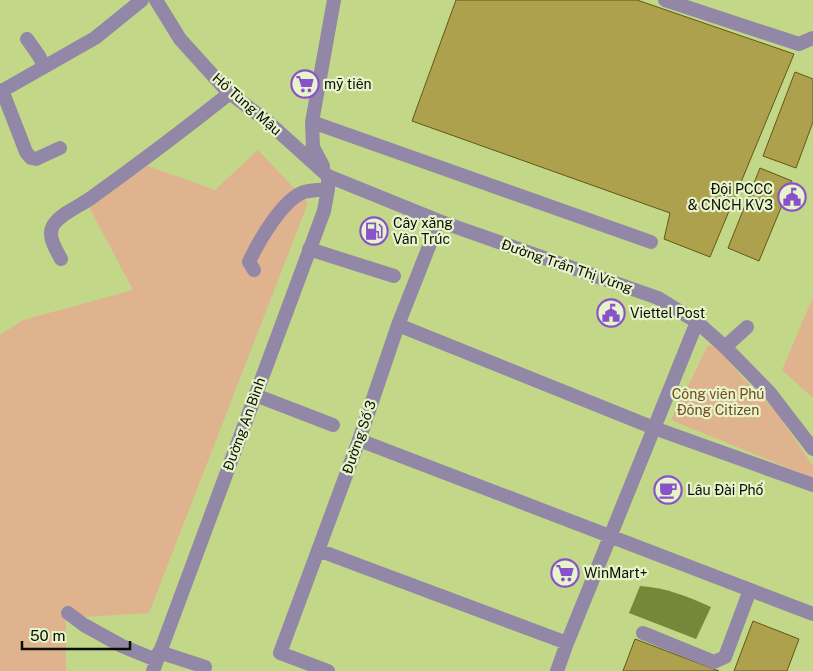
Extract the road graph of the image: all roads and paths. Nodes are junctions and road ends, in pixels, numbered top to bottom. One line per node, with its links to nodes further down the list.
1 (142, 0): 7 (street)
2 (156, 0): 9 (street, Hồ Tùng Mậu)
3 (334, 0): 10 (street)
4 (665, 0): 5 (street)
5 (813, 38)
6 (27, 39): 7 (street)
7 (44, 66): 8 (street)
8 (1, 91): 11 (street)
9 (230, 93): 12 (street, Hồ Tùng Mậu); 16 (street)
10 (312, 122): 12 (street); 14 (street)
11 (60, 148)
12 (328, 182): 13 (street, Đường Trần Thị Vững); 15 (street, Đường An Bình); 17 (street)
13 (439, 221): 19 (street, Đường Trần Thị Vững); 20 (street, Đường Số 3)
14 (651, 242)
15 (309, 249): 18 (street); 23 (street, Đường An Bình)
16 (61, 259)
17 (254, 270)
18 (394, 276)
19 (697, 322): 22 (street, Đường Trần Thị Vững); 25 (street)
20 (398, 324): 25 (street); 26 (street, Đường Số 3)
21 (747, 327): 22 (street)
22 (726, 347): 27 (street, Đường Trần Thị Vững)
23 (255, 395): 24 (street); 36 (street, Đường An Bình)
24 (333, 425)
25 (654, 428): 28 (street); 29 (street)
26 (359, 440): 29 (street); 30 (street, Đường Số 3)
27 (813, 449)
28 (813, 485)
29 (610, 536): 31 (street); 35 (street)
30 (318, 550): 35 (street); 38 (street, Đường Số 3)
31 (750, 590): 33 (street); 34 (street)
32 (68, 613): 36 (street)
33 (813, 614)
34 (643, 633)
35 (567, 643): 39 (street)
36 (156, 661): 37 (street)
37 (205, 667)
38 (328, 671)
39 (557, 671)

